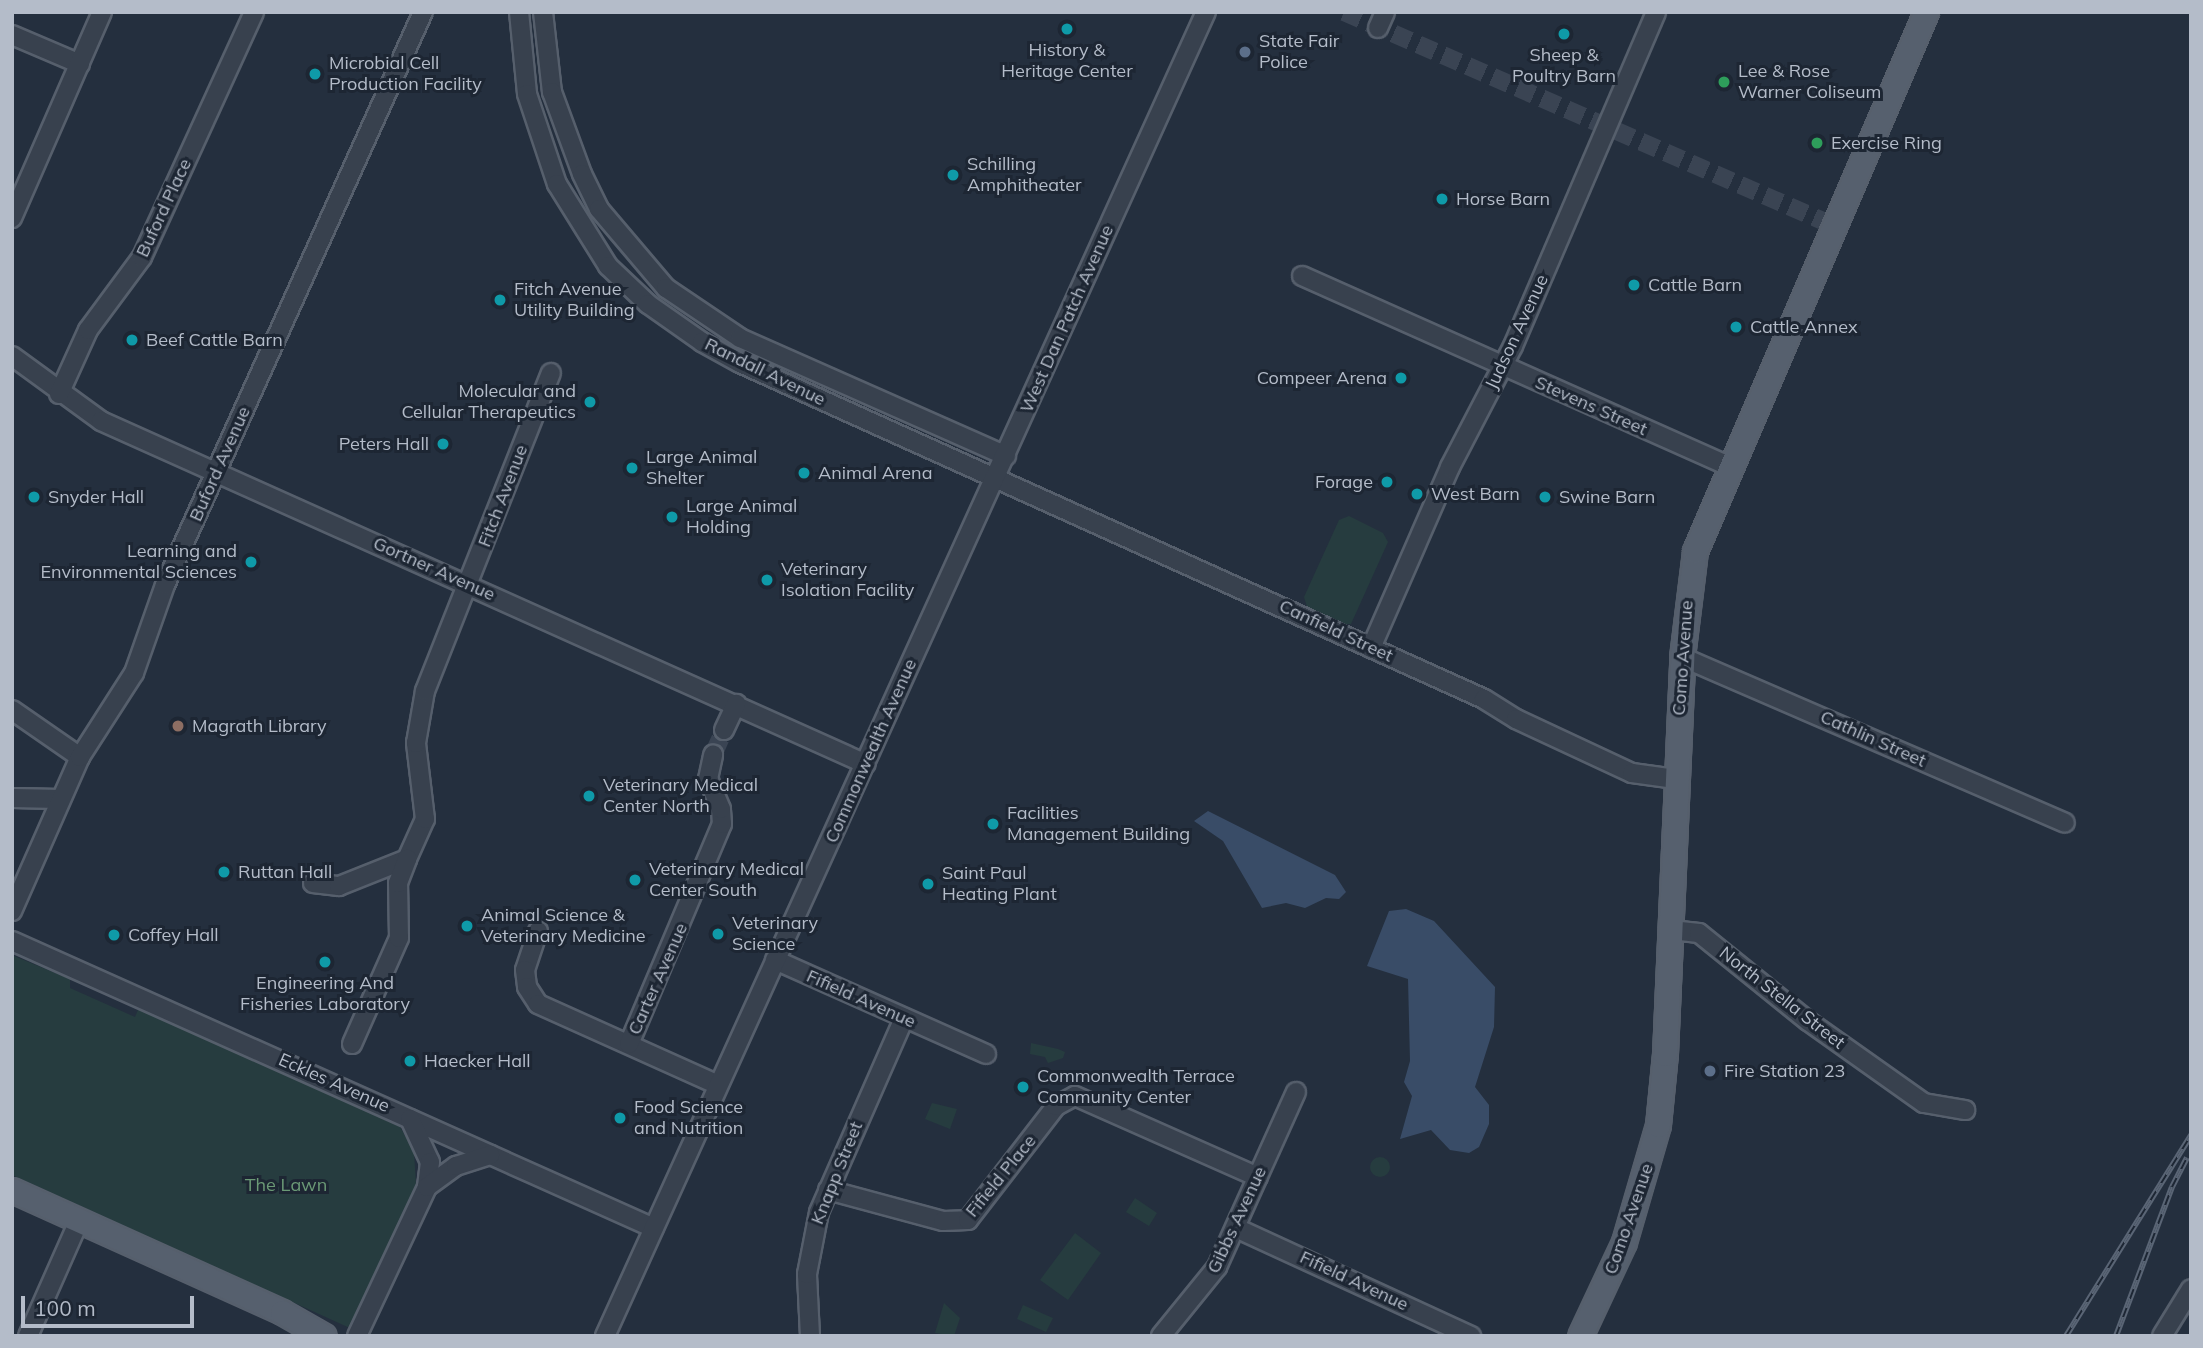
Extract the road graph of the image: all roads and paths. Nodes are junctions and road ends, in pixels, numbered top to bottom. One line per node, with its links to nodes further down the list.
1 (102, 12): 10 (street)
2 (254, 12): 18 (street, Buford Place)
3 (422, 12): 21 (street, Buford Avenue)
4 (519, 12): 14 (street, Randall Avenue)
5 (543, 12): 12 (street, Randall Avenue)
6 (1206, 12): 19 (street, West Dan Patch Avenue)
7 (1656, 12): 16 (street, Judson Avenue)
8 (1926, 12): 20 (main road, Como Avenue)
9 (12, 35): 10 (street)
10 (80, 64): 11 (street)
11 (12, 218)
12 (648, 270): 14 (street); 19 (street, Randall Avenue)
13 (1302, 276): 16 (street, Stevens Street)
14 (630, 288): 22 (street, Randall Avenue)
15 (12, 356): 18 (street, Gortner Avenue)
16 (1502, 367): 20 (street, Stevens Street); 25 (street, Judson Avenue)
17 (551, 373): 23 (street, Fitch Avenue)
18 (59, 394): 21 (street, Gortner Avenue)
19 (1006, 456): 22 (street, West Dan Patch Avenue)
20 (1728, 466): 26 (main road, Como Avenue)
21 (216, 472): 23 (street, Gortner Avenue); 31 (street, Buford Avenue)
22 (996, 478): 24 (street, West Dan Patch Avenue); 25 (street, Canfield Street)
23 (470, 584): 27 (street, Gortner Avenue); 37 (street, Fitch Avenue)
24 (928, 625): 32 (street, Commonwealth Avenue)
25 (1371, 648): 33 (street, Canfield Street)
26 (1682, 657): 33 (main road, Como Avenue); 36 (street, Cathlin Street)
27 (736, 705): 29 (street); 32 (street, Gortner Avenue)
28 (12, 710): 31 (street)
29 (724, 730)
30 (713, 755): 46 (street, Carter Avenue)
31 (80, 757): 35 (street, Buford Avenue)
32 (866, 764): 43 (street, Commonwealth Avenue)
33 (1676, 779): 40 (main road, Como Avenue)
34 (12, 798): 35 (street)
35 (60, 799): 39 (street, Buford Avenue)
36 (2065, 823)
37 (407, 859): 38 (street); 45 (street, Fitch Avenue)
38 (313, 883)
39 (12, 911)
40 (1671, 930): 50 (street, North Stella Street); 68 (main road, Como Avenue)
41 (538, 931): 46 (street)
42 (12, 941): 51 (street, Eckles Avenue)
43 (775, 960): 44 (street, Fifield Avenue); 48 (street, Commonwealth Avenue)
44 (904, 1018): 47 (street, Fifield Avenue); 56 (street, Knapp Street)
45 (352, 1044)
46 (629, 1044): 48 (street)
47 (986, 1054)
48 (718, 1085): 58 (street, Commonwealth Avenue)
49 (1296, 1092): 53 (street, Gibbs Avenue)
50 (1965, 1110)
51 (408, 1116): 52 (street, Eckles Avenue); 54 (street)
52 (491, 1156): 54 (street); 58 (street, Eckles Avenue)
53 (1258, 1177): 56 (street, Fifield Place); 59 (street, Gibbs Avenue)
54 (427, 1187): 63 (street)
55 (12, 1190): 57 (main road)
56 (828, 1190): 65 (street, Knapp Street)
57 (79, 1221): 61 (street); 62 (main road)
58 (654, 1228): 64 (street, Commonwealth Avenue)
59 (1236, 1228): 66 (street, Gibbs Avenue); 67 (street, Fifield Avenue)
60 (2191, 1289): 69 (street)
61 (28, 1336)
62 (324, 1336)
63 (358, 1336)
64 (605, 1336)
65 (810, 1336)
66 (1161, 1336)
67 (1471, 1336)
68 (1580, 1336)
69 (2162, 1336)

